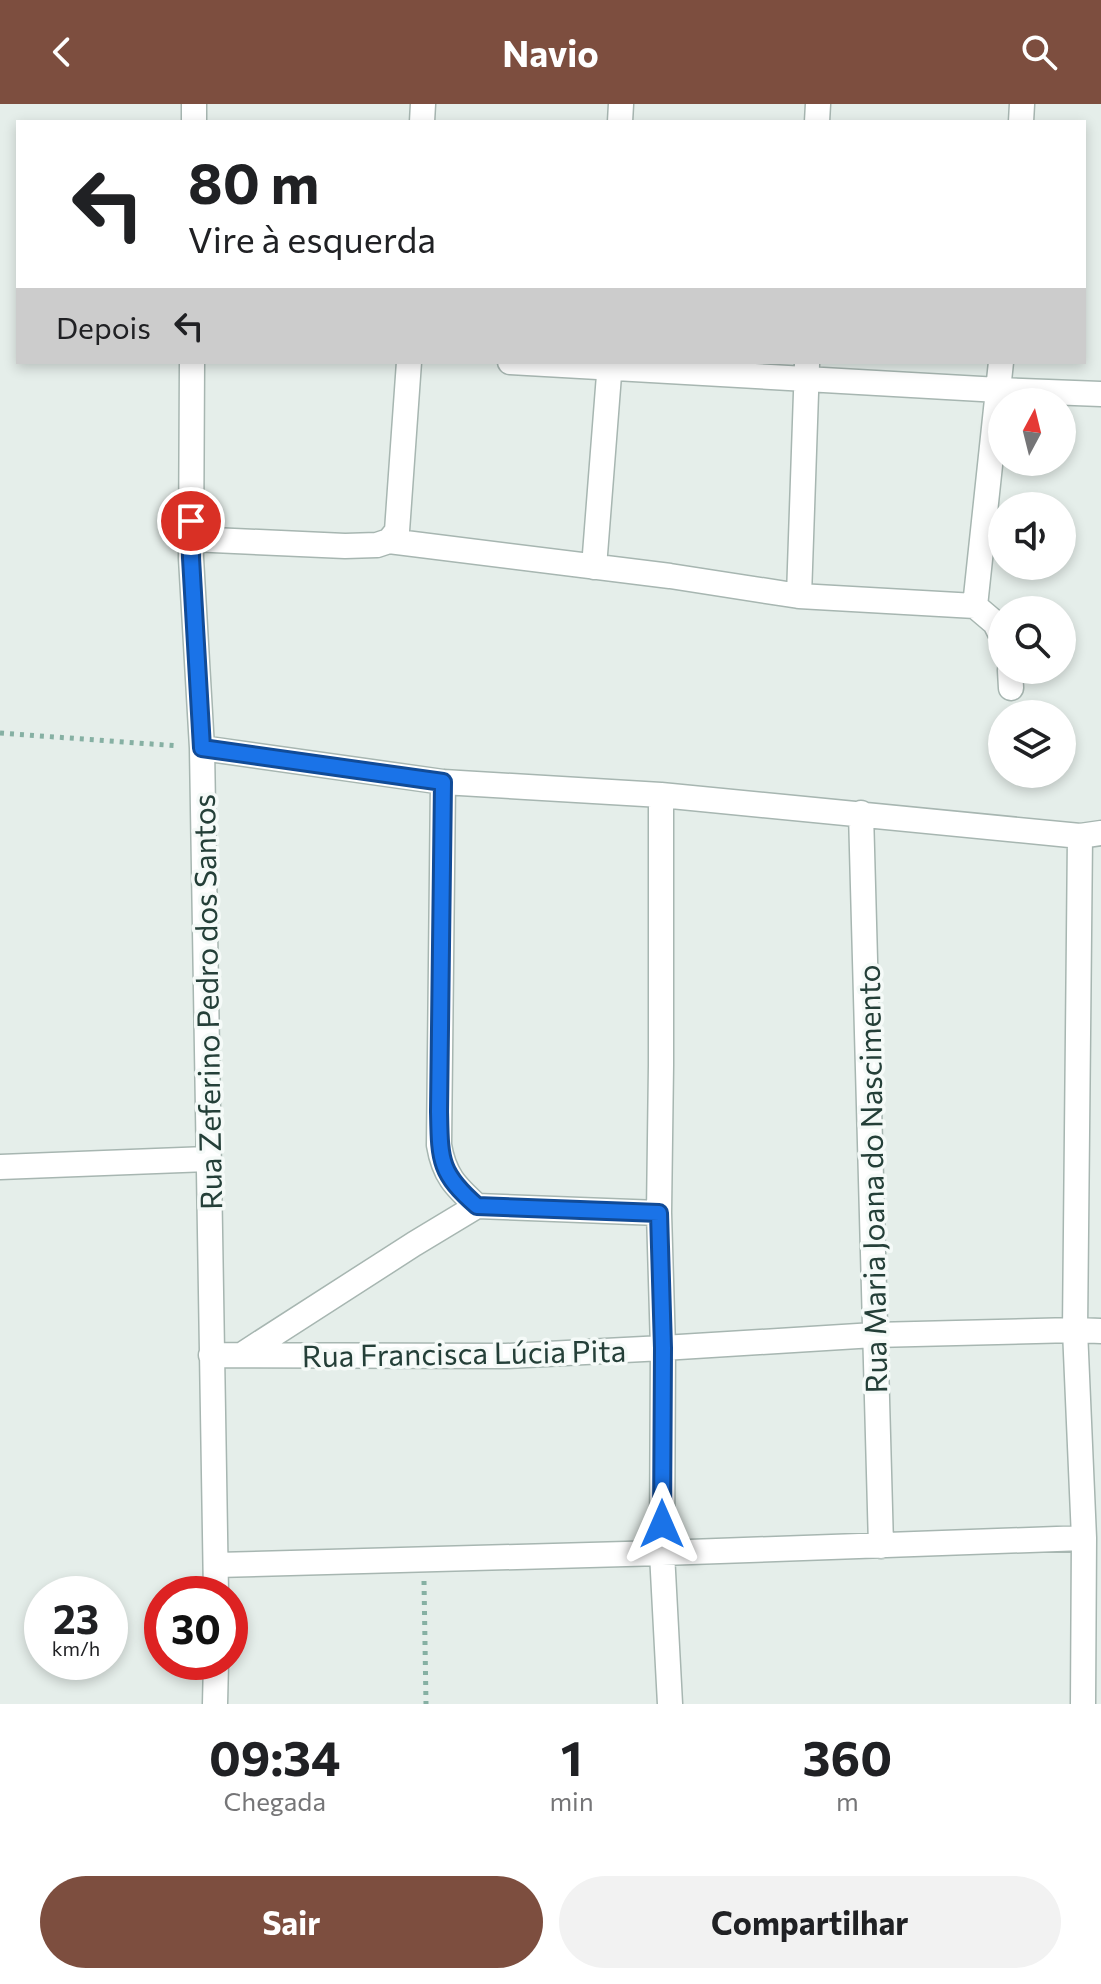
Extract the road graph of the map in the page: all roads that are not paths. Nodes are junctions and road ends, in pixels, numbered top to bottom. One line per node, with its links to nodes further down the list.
1 (192, 364): 12 (street, Rua Zeferino Pedro dos Santos)
2 (409, 364): 13 (street)
3 (560, 364): 5 (street)
4 (1001, 364): 7 (street)
5 (610, 366): 6 (street); 14 (street)
6 (806, 370): 8 (street); 15 (street)
7 (999, 388)
8 (988, 389)
9 (1076, 393): 10 (street)
10 (1101, 394)
11 (989, 476): 16 (street)
12 (191, 539): 13 (street); 18 (street, Rua Zeferino Pedro dos Santos)
13 (389, 541): 14 (street)
14 (594, 567): 15 (street)
15 (799, 596): 16 (street)
16 (975, 606): 17 (street)
17 (988, 617)
18 (202, 748): 19 (street); 23 (street, Rua Zeferino Pedro dos Santos)
19 (443, 782): 20 (street); 25 (street)
20 (661, 795): 21 (street); 26 (street)
21 (861, 813): 22 (street); 29 (street, Rua Maria Joana do Nascimento)
22 (1091, 835): 27 (street)
23 (208, 1159): 24 (street); 32 (street, Rua Zeferino Pedro dos Santos)
24 (0, 1167)
25 (477, 1206): 26 (street); 31 (street)
26 (659, 1213): 30 (street)
27 (1075, 1330): 28 (street, Rua Francisca Lúcia Pita); 29 (street, Rua Francisca Lúcia Pita); 33 (street)
28 (1101, 1331)
29 (874, 1335): 30 (street, Rua Francisca Lúcia Pita); 34 (street, Rua Maria Joana do Nascimento)
30 (663, 1348): 31 (street, Rua Francisca Lúcia Pita); 35 (street)
31 (243, 1354): 32 (street, Rua Francisca Lúcia Pita)
32 (211, 1355): 36 (street, Rua Zeferino Pedro dos Santos)
33 (1084, 1538): 34 (street); 41 (street)
34 (881, 1546): 35 (street)
35 (662, 1553): 36 (street); 40 (street)
36 (217, 1565): 37 (street, Rua Zeferino Pedro dos Santos)
37 (217, 1576)
38 (216, 1680): 39 (street)
39 (215, 1704)
40 (670, 1704)
41 (1083, 1704)

